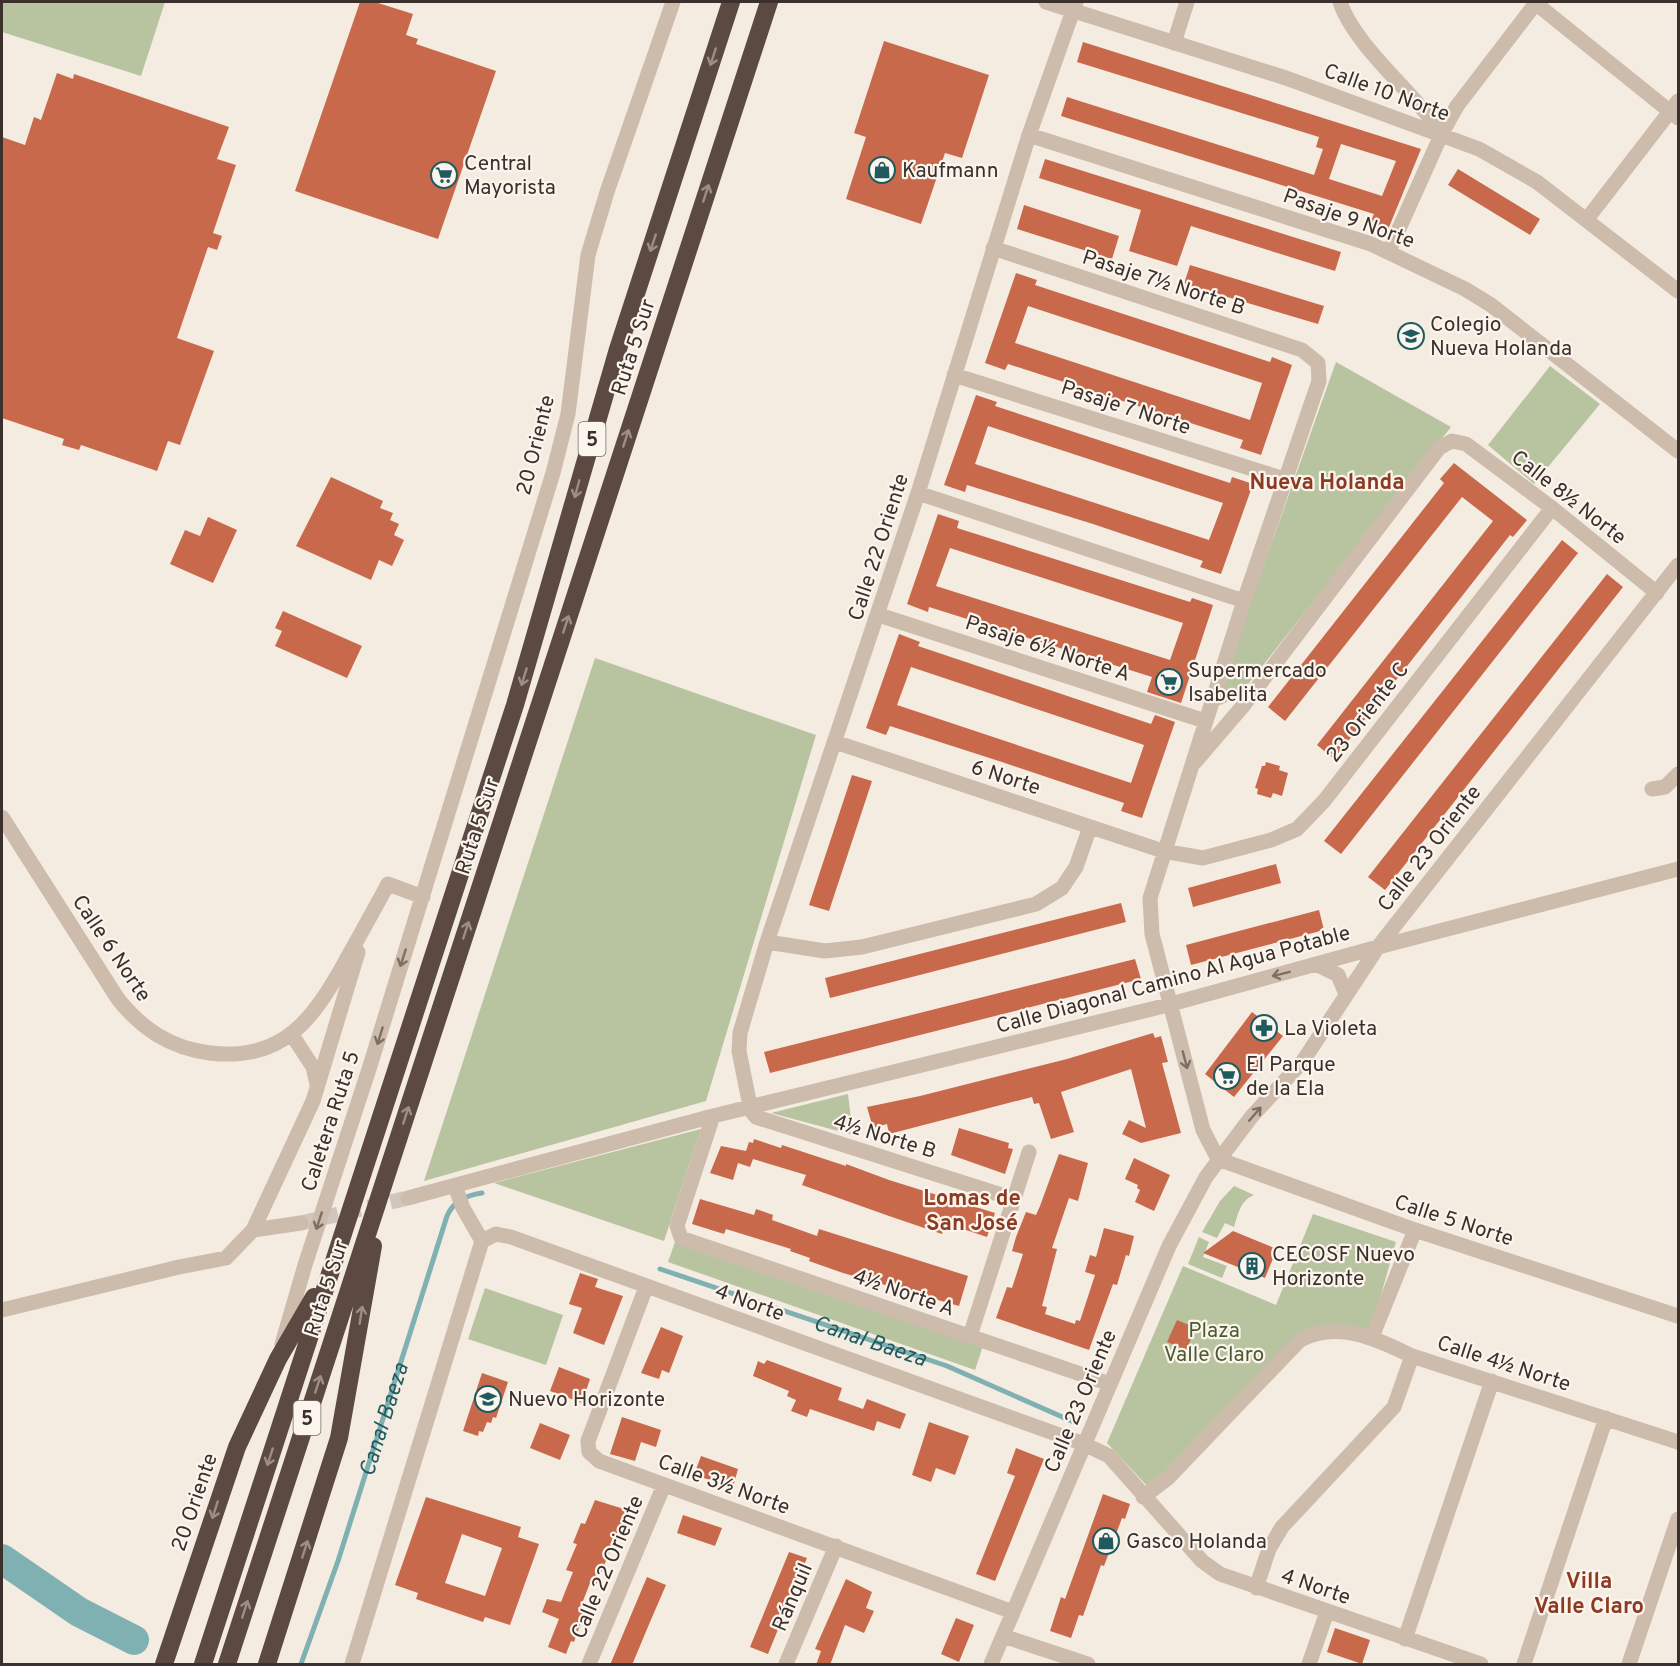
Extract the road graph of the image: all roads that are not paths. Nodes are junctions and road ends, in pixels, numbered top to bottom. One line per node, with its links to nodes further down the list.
1 (673, 2): 35 (street, 20 Oriente)
2 (731, 2): 56 (highway, Ruta 5 Sur / 5, one-way to 56)
3 (769, 2): 48 (highway, Ruta 5 Sur / 5, one-way to 3)
4 (1046, 2): 8 (street, Calle 10 Norte)
5 (1187, 2): 9 (street)
6 (1340, 2): 11 (street)
7 (1535, 2): 10 (street); 11 (street)
8 (1074, 6): 9 (street, Calle 10 Norte); 12 (street, Calle 22 Oriente)
9 (1174, 43): 11 (street, Calle 10 Norte)
10 (1676, 110): 13 (street)
11 (1442, 133): 13 (street, Calle 10 Norte); 15 (street)
12 (1029, 135): 14 (street, Calle 22 Oriente); 15 (street, Pasaje 9 Norte)
13 (1587, 219): 16 (street, Calle 10 Norte)
14 (993, 248): 17 (street, Calle 22 Oriente); 19 (street, Pasaje 7½ Norte B)
15 (1389, 251): 18 (street, Pasaje 9 Norte)
16 (1678, 291)
17 (954, 375): 19 (street, Pasaje 7 Norte); 20 (street, Calle 22 Oriente)
18 (1678, 451)
19 (1284, 479): 24 (street)
20 (918, 493): 24 (street); 25 (street, Calle 22 Oriente)
21 (1552, 508): 23 (street, Calle 8½ Norte); 28 (street, Calle 8½ Norte); 33 (street, 23 Oriente C)
22 (1678, 565): 23 (street, Calle 23 Oriente)
23 (1657, 593): 38 (street, Calle 23 Oriente)
24 (1244, 601): 26 (street)
25 (879, 615): 26 (street, Pasaje 6½ Norte A); 27 (street, Calle 22 Oriente)
26 (1205, 721): 28 (street)
27 (835, 742): 32 (street, 6 Norte); 37 (street, Calle 22 Oriente)
28 (1191, 766): 33 (street)
29 (1678, 774): 30 (street)
30 (1652, 789)
31 (2, 817): 42 (street, Calle 6 Norte)
32 (1090, 826): 33 (street, 6 Norte); 37 (street)
33 (1163, 851): 41 (street)
34 (1678, 869): 38 (street, Calle Diagonal Camino Al Agua Potable)
35 (423, 897): 36 (street, Calle 6 Norte); 63 (street, Caletera Ruta 5, one-way to 63)
36 (367, 922): 42 (street, Calle 6 Norte); 43 (street)
37 (767, 942): 44 (street, Calle 22 Oriente)
38 (1378, 946): 39 (street, Calle Diagonal Camino Al Agua Potable); 40 (street, Calle 23 Oriente)
39 (1318, 965): 40 (street); 41 (street, Calle Diagonal Camino Al Agua Potable, one-way to 41)
40 (1346, 994): 47 (street, Calle 23 Oriente, one-way to 40)
41 (1170, 1004): 44 (street, Calle Diagonal Camino Al Agua Potable); 47 (street, one-way to 47)
42 (292, 1035): 43 (street)
43 (317, 1087): 53 (street)
44 (750, 1107): 45 (street, Calle Diagonal Camino Al Agua Potable); 51 (street, 4½ Norte B)
45 (713, 1116): 49 (street, Calle Diagonal Camino Al Agua Potable); 60 (street, 4½ Norte A)
46 (1029, 1152): 51 (street)
47 (1218, 1159): 54 (street, Calle 5 Norte); 65 (street, Calle 23 Oriente)
48 (387, 1171): 80 (highway, Ruta 5 Sur / 5, one-way to 48); 81 (highway, one-way to 48)
49 (459, 1196): 50 (street, Calle Diagonal Camino Al Agua Potable); 55 (street)
50 (408, 1198)
51 (1014, 1199): 60 (street)
52 (301, 1222): 53 (street)
53 (253, 1230): 58 (street)
54 (1416, 1230): 59 (street, Calle 5 Norte); 61 (street)
55 (482, 1241): 57 (street, 4 Norte); 82 (street)
56 (340, 1242): 63 (highway, 20 Oriente); 79 (highway, Ruta 5 Sur / 5, one-way to 79)
57 (646, 1287): 67 (street, 4 Norte); 69 (street, Calle 3½ Norte)
58 (2, 1310)
59 (1677, 1310)
60 (970, 1336): 65 (street, 4½ Norte A)
61 (1372, 1337): 62 (street, Calle 4½ Norte); 70 (street, Calle 4½ Norte)
62 (1412, 1356): 64 (street, Calle 4½ Norte); 73 (street)
63 (278, 1359): 78 (highway, 20 Oriente, one-way to 78)
64 (1492, 1381): 66 (street, Calle 4½ Norte); 77 (street)
65 (1110, 1384): 67 (street, Calle 23 Oriente)
66 (1606, 1418): 68 (street, Calle 4½ Norte); 89 (street)
67 (1085, 1441): 70 (street, 4 Norte); 74 (street, Calle 23 Oriente)
68 (1678, 1443)
69 (664, 1485): 72 (street, Calle 3½ Norte); 83 (street, Calle 22 Oriente)
70 (1143, 1497): 73 (street, 4 Norte)
71 (1678, 1518): 90 (street)
72 (836, 1546): 74 (street, Calle 3½ Norte); 84 (street, Ránquil)
73 (1256, 1588): 75 (street, 4 Norte)
74 (1013, 1611): 76 (street, Calle 23 Oriente)
75 (1327, 1612): 77 (street, 4 Norte); 87 (street)
76 (1003, 1636): 85 (street, Calle 23 Oriente); 86 (street)
77 (1405, 1639): 88 (street, 4 Norte)
78 (164, 1665)
79 (203, 1665)
80 (227, 1665)
81 (267, 1665)
82 (352, 1665)
83 (589, 1665)
84 (786, 1665)
85 (991, 1665)
86 (1088, 1665)
87 (1309, 1665)
88 (1481, 1665)
89 (1524, 1665)
90 (1629, 1665)

